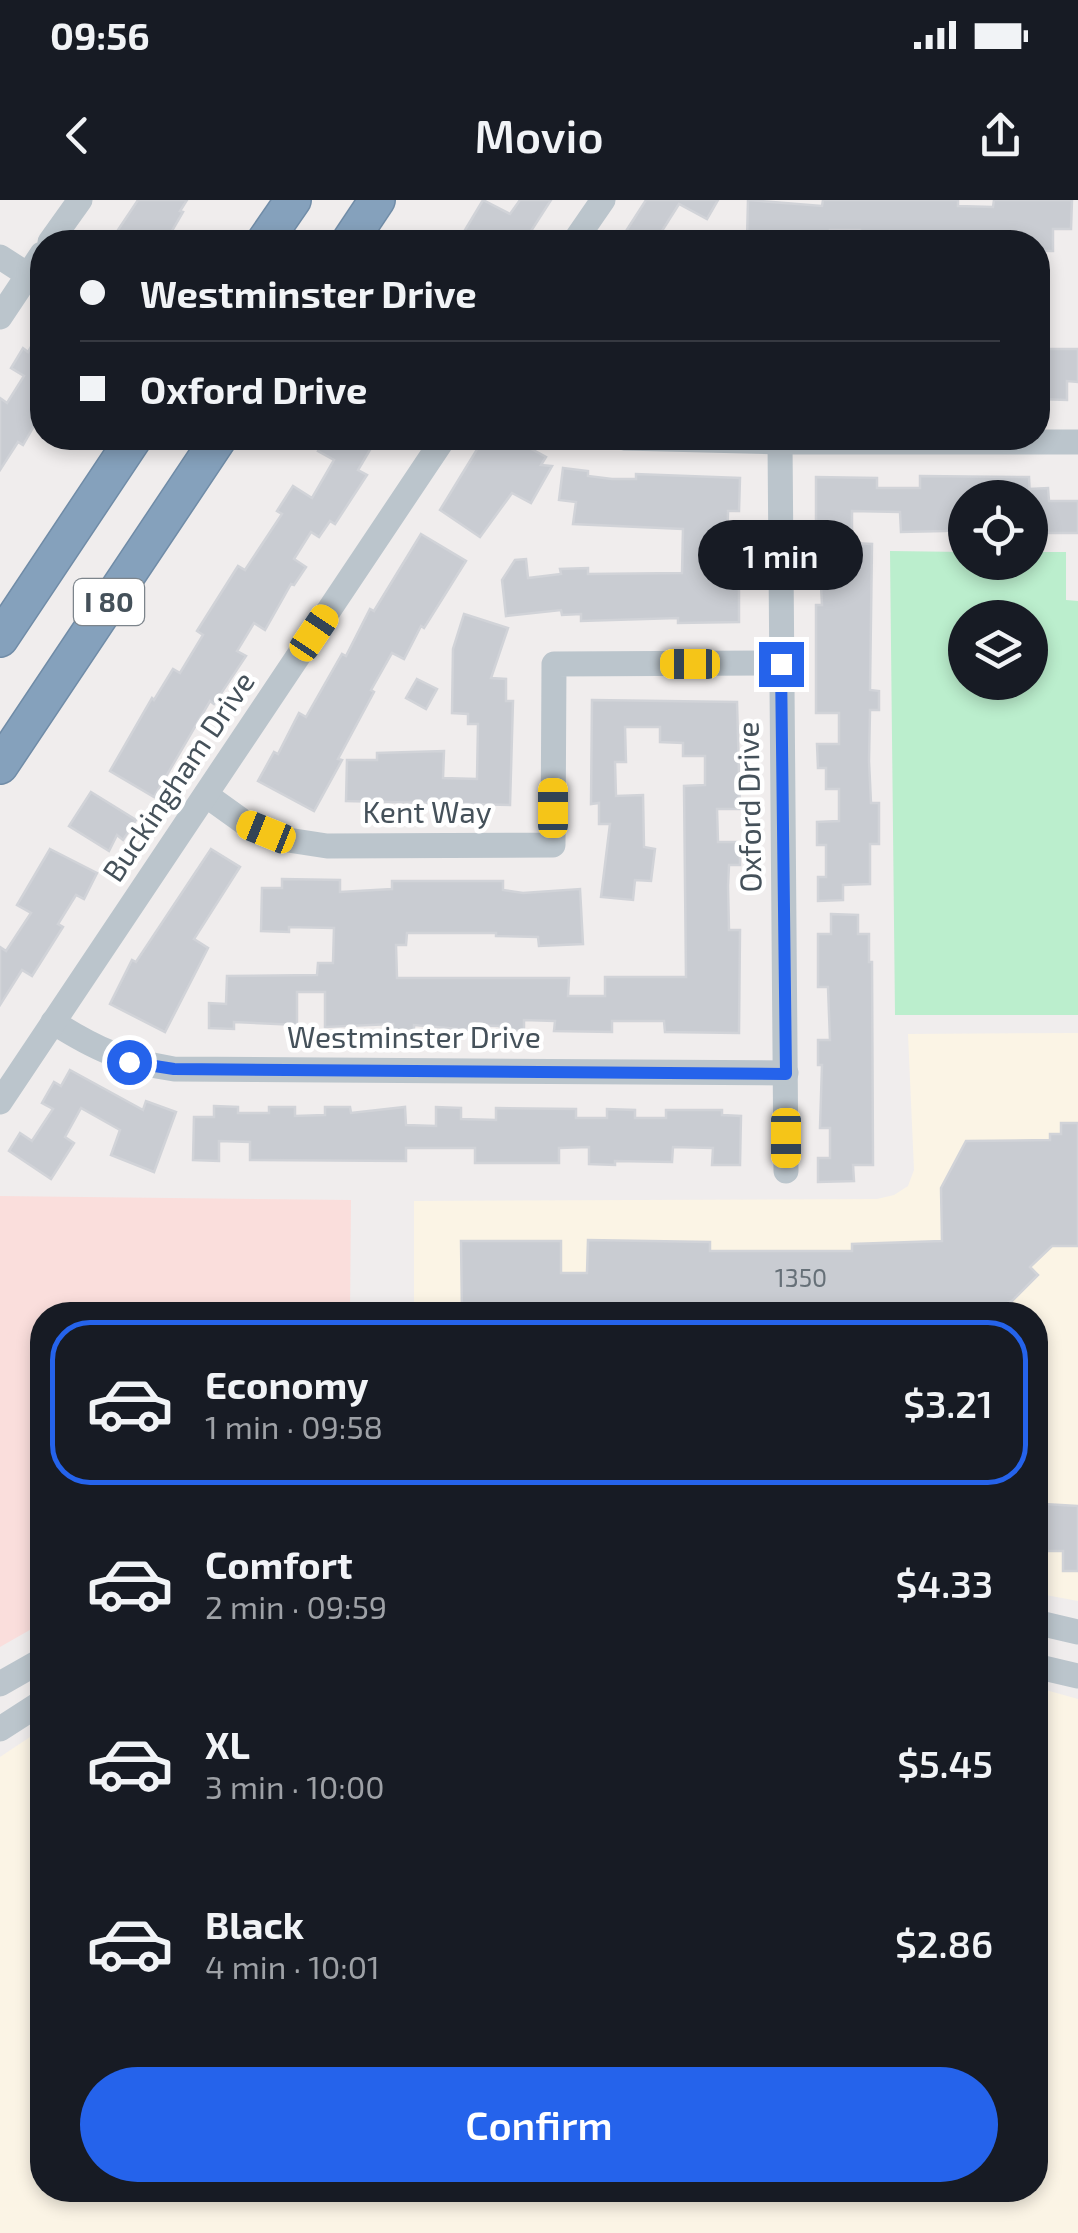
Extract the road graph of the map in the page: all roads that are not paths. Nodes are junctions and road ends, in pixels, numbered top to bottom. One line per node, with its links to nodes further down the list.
1 (80, 200): 5 (street)
2 (293, 200): 6 (highway)
3 (377, 200): 7 (highway)
4 (602, 200): 8 (street)
5 (59, 230)
6 (272, 230)
7 (357, 230)
8 (582, 230)
9 (0, 257): 10 (street)
10 (30, 263)
11 (30, 272): 12 (street)
12 (0, 317)
13 (1050, 442): 14 (street)
14 (1078, 442)
15 (126, 450): 19 (highway, I 80)
16 (211, 450): 21 (highway, I 80)
17 (436, 450): 22 (street, Buckingham Drive)
18 (780, 450): 20 (street, Oxford Drive)
19 (0, 639)
20 (781, 664): 22 (street, Kent Way); 24 (street, Oxford Drive)
21 (0, 766)
22 (206, 795): 23 (street, Buckingham Drive)
23 (53, 1022): 24 (street, Westminster Drive); 25 (street, Buckingham Drive)
24 (786, 1074): 26 (street, Oxford Drive)
25 (0, 1102)
26 (786, 1171)
27 (1048, 1625): 28 (street)
28 (1078, 1632)
29 (30, 1667): 32 (street)
30 (1048, 1669): 31 (street)
31 (1078, 1676)
32 (0, 1684)
33 (30, 1710): 34 (street)
34 (0, 1729)

